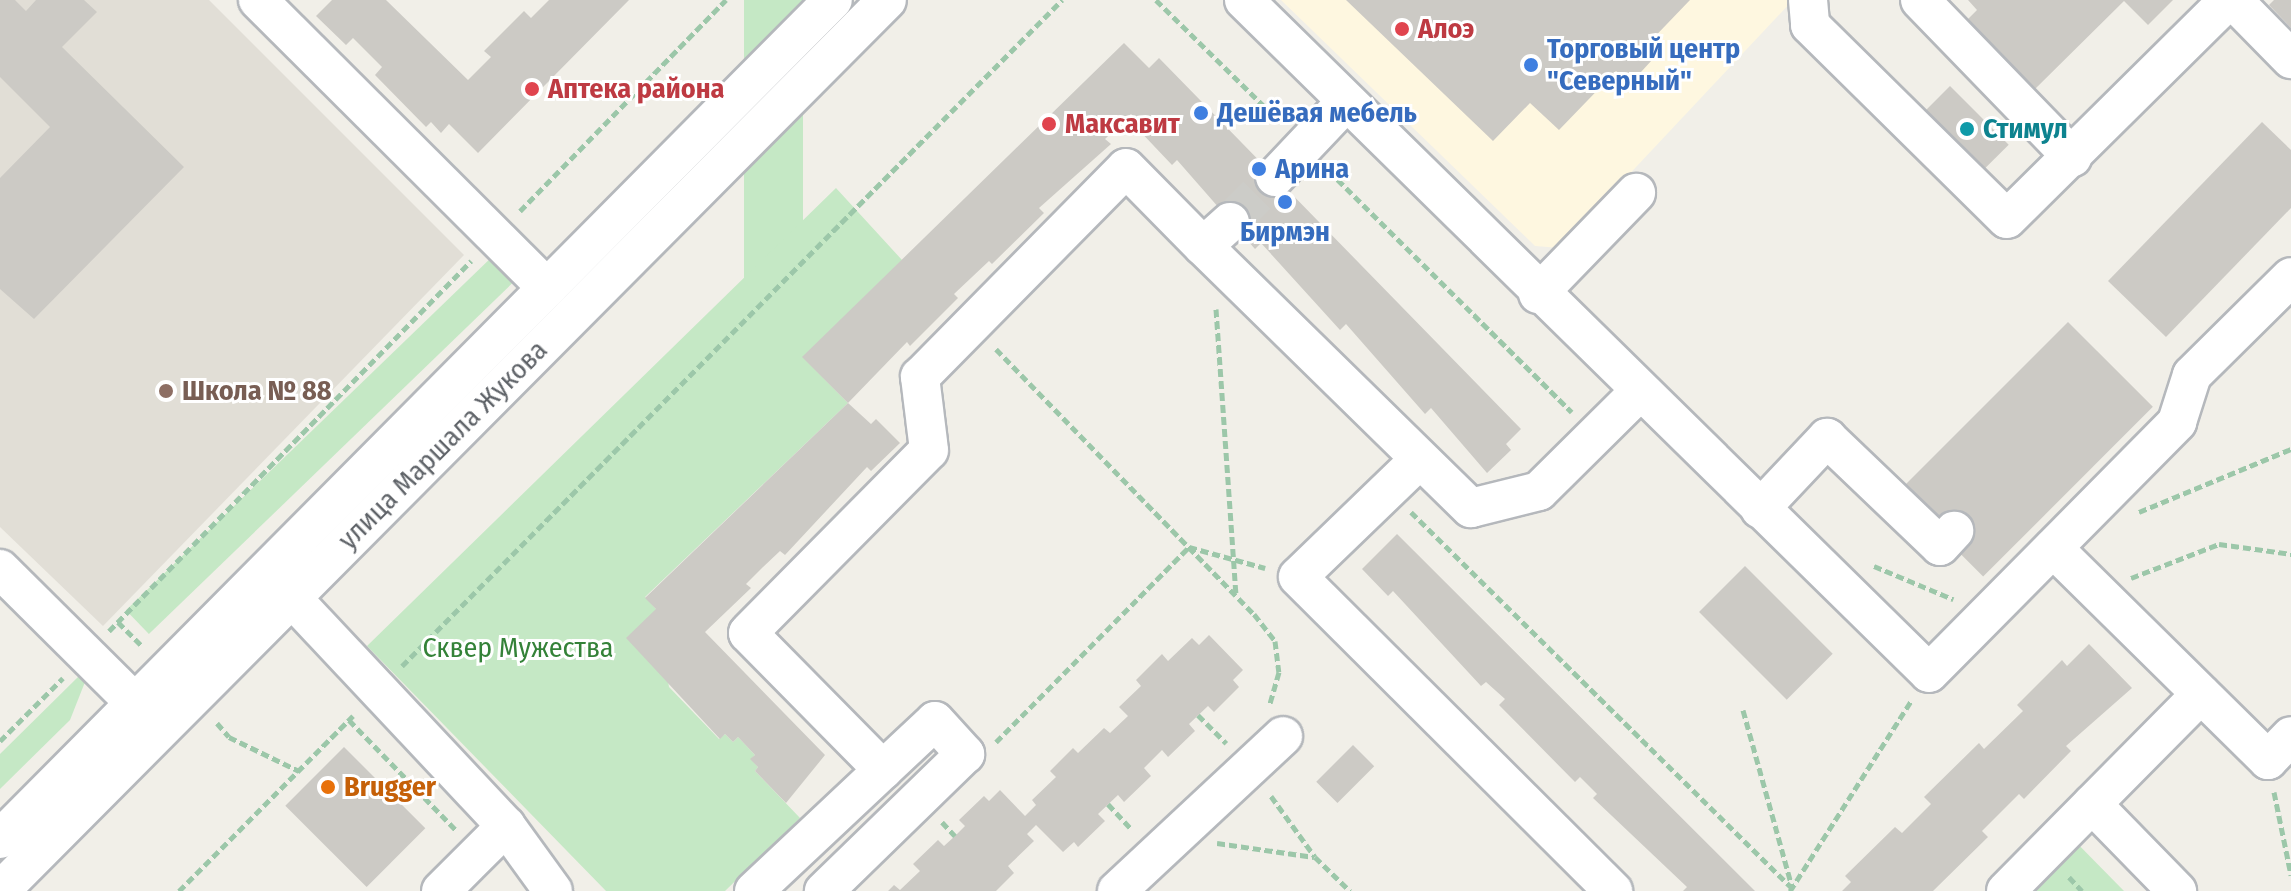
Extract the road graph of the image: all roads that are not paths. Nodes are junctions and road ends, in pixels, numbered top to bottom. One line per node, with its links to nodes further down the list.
1 (258, 0): 14 (street)
2 (833, 0): 14 (street, улица Маршала Жукова)
3 (887, 0): 22 (street, улица Маршала Жукова)
4 (1244, 0): 9 (street)
5 (1808, 0): 10 (street)
6 (1920, 0): 10 (street)
7 (2230, 0): 8 (street); 10 (street)
8 (2291, 59)
9 (1346, 102): 11 (street); 15 (street)
10 (2072, 157)
11 (1275, 177)
12 (1636, 193): 15 (street)
13 (2291, 277): 20 (street)
14 (547, 288): 22 (street, улица Маршала Жукова)
15 (1538, 294): 16 (street)
16 (1639, 392): 17 (street); 18 (street)
17 (1419, 460): 27 (street); 37 (street)
18 (1760, 509): 19 (street); 20 (street)
19 (1954, 531)
20 (2053, 548): 23 (street)
21 (0, 569): 24 (street)
22 (279, 584): 24 (street, улица Маршала Жукова); 29 (street); 32 (street, улица Маршала Жукова)
23 (2201, 694): 26 (street); 28 (street)
24 (135, 703): 30 (street, улица Маршала Жукова)
25 (1275, 725): 31 (street)
26 (2279, 748)
27 (883, 770): 35 (street); 36 (street)
28 (2092, 804): 38 (street); 39 (street)
29 (506, 826): 33 (street); 34 (street)
30 (0, 839)
31 (1123, 889)
32 (0, 891)
33 (441, 891)
34 (553, 891)
35 (754, 891)
36 (824, 891)
37 (1613, 891)
38 (2006, 891)
39 (2177, 891)

